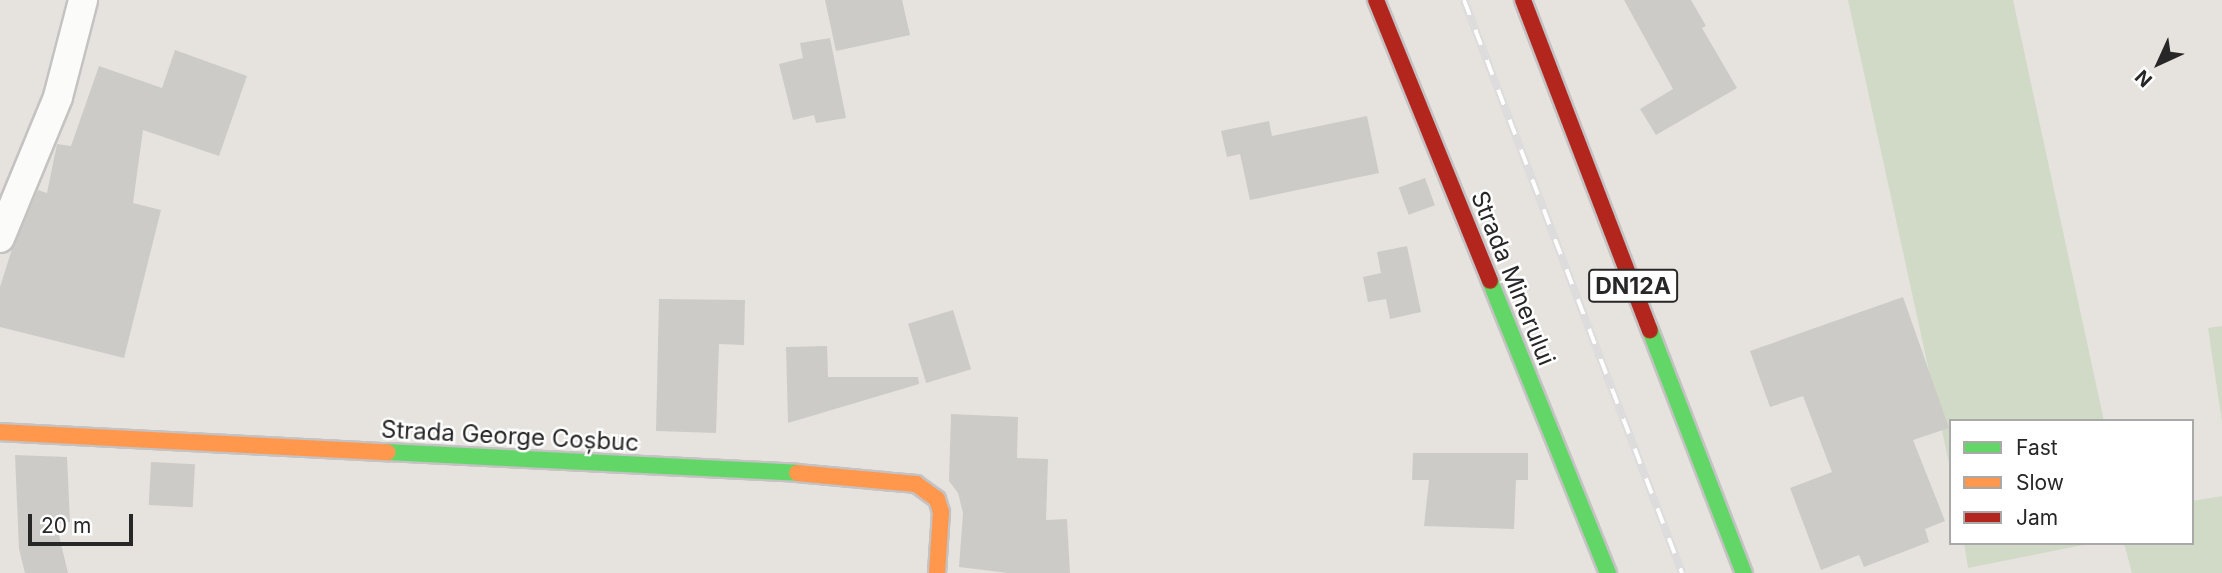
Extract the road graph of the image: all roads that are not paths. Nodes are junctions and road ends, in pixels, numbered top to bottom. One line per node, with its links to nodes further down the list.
1 (83, 0): 4 (street)
2 (1376, 0): 7 (street, Strada Minerului)
3 (1522, 0): 8 (street, DN12A)
4 (0, 238)
5 (0, 432): 6 (street, Strada George Coșbuc)
6 (937, 573)
7 (1608, 573)
8 (1744, 573)

